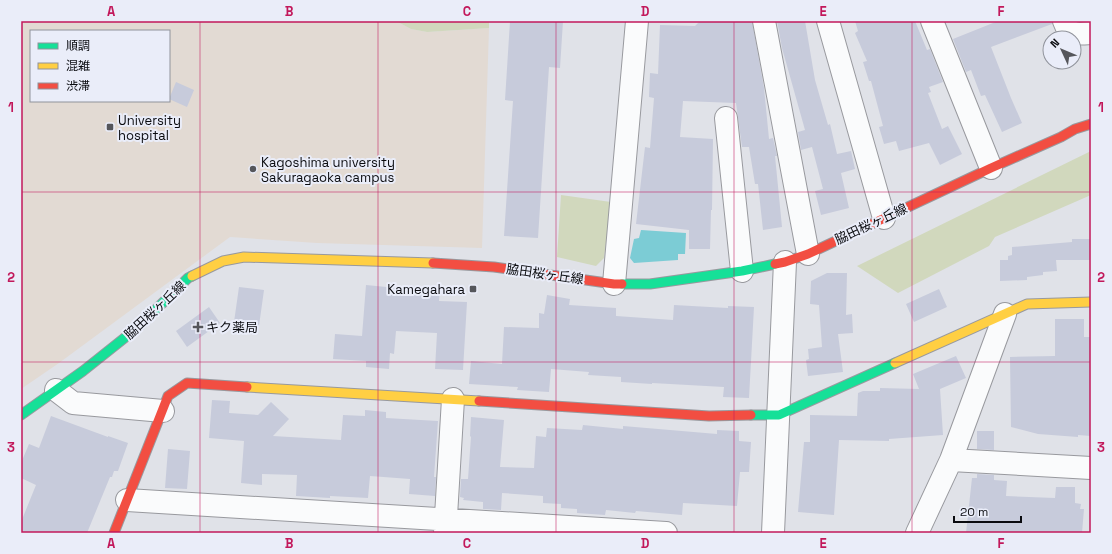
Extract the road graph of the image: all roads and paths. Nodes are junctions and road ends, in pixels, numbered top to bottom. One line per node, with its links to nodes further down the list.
1 (637, 21): 14 (street)
2 (764, 21): 11 (street)
3 (828, 21): 10 (street)
4 (932, 21): 9 (street)
5 (1064, 21): 6 (street)
6 (1091, 33)
7 (726, 118): 13 (street)
8 (1091, 124): 9 (street, 脇田桜ヶ丘線)
9 (992, 168): 10 (street, 脇田桜ヶ丘線)
10 (884, 218): 11 (street, 脇田桜ヶ丘線)
11 (808, 254): 12 (street, 脇田桜ヶ丘線)
12 (785, 262): 13 (street, 脇田桜ヶ丘線); 21 (street)
13 (742, 271): 14 (street, 脇田桜ヶ丘線)
14 (614, 284): 17 (street, 脇田桜ヶ丘線)
15 (1091, 302): 16 (street)
16 (1005, 314): 21 (street); 22 (street)
17 (56, 390): 19 (street); 20 (street, 脇田桜ヶ丘線)
18 (453, 399): 19 (street); 21 (street); 25 (street)
19 (163, 411): 24 (street)
20 (21, 415)
21 (779, 415): 28 (street)
22 (951, 460): 23 (street); 29 (street)
23 (1091, 468)
24 (127, 500): 25 (street); 26 (street)
25 (445, 526): 27 (street)
26 (114, 533)
27 (666, 533)
28 (773, 533)
29 (917, 533)

